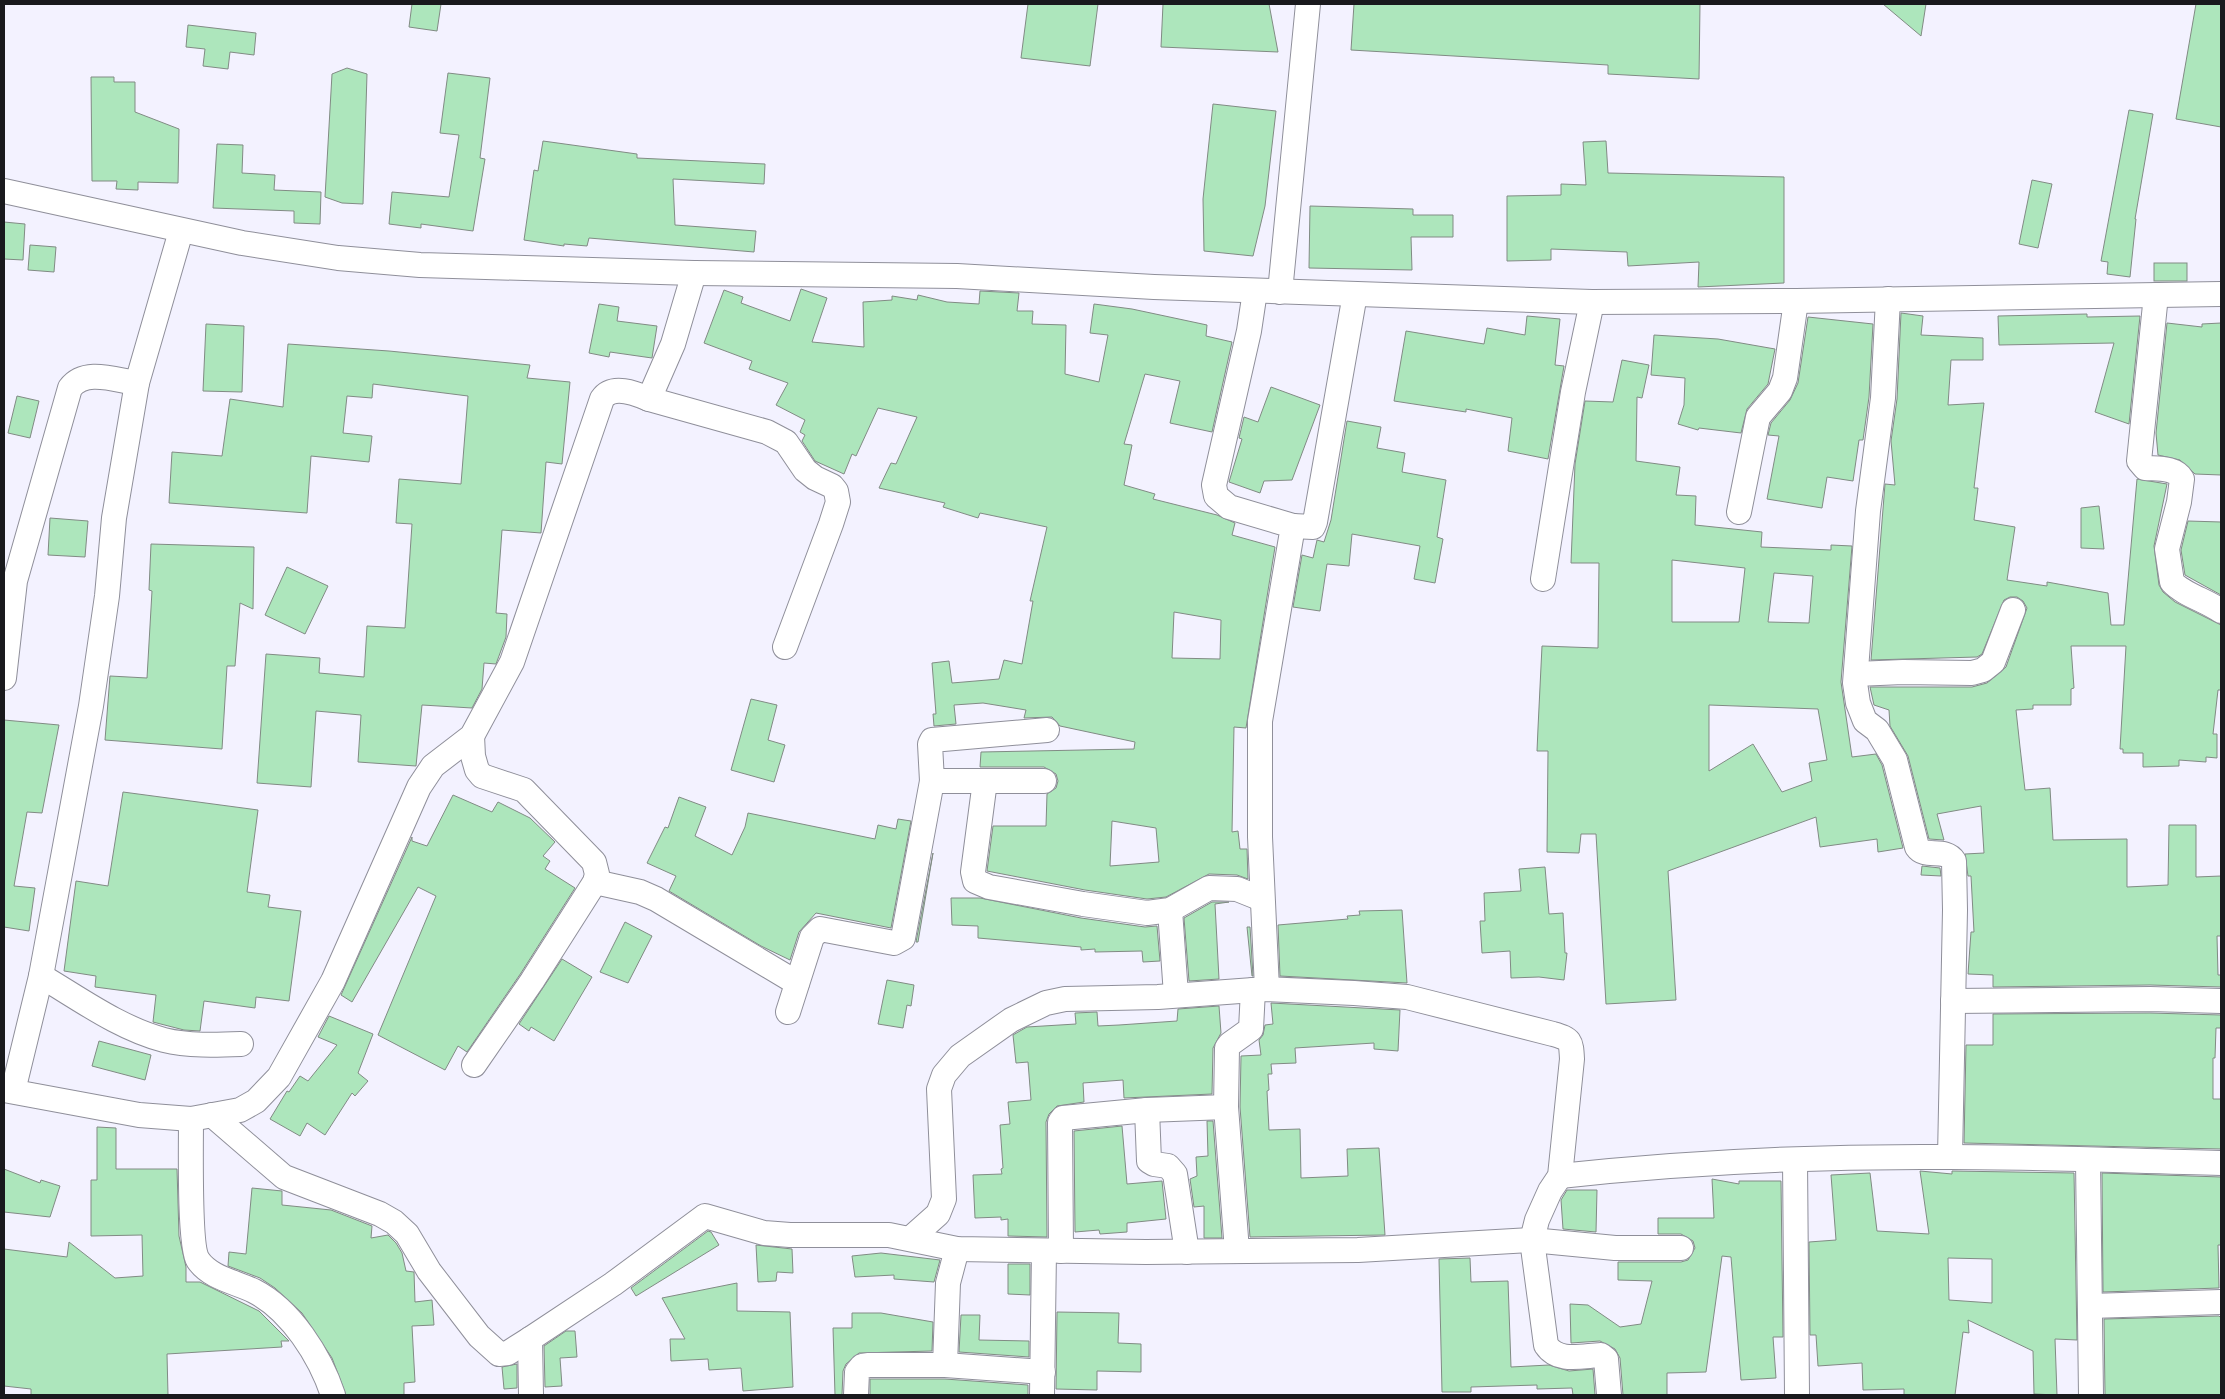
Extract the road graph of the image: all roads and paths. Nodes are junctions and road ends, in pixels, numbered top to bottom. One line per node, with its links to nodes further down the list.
1 (1308, 4): 6 (street)
2 (6, 196): 3 (street)
3 (181, 231): 4 (street); 13 (street)
4 (694, 273): 5 (street); 14 (street)
5 (1256, 291): 6 (street); 16 (street)
6 (1280, 292): 7 (street)
7 (1356, 294): 12 (street); 16 (street)
8 (2221, 294): 9 (street)
9 (2156, 295): 10 (street); 19 (street)
10 (1888, 299): 11 (street); 21 (street)
11 (1796, 301): 12 (street); 15 (street)
12 (1592, 302): 17 (street)
13 (137, 383): 22 (street); 31 (street)
14 (649, 398): 20 (street); 24 (street)
15 (1739, 512)
16 (1293, 526): 29 (street)
17 (1543, 579)
18 (2013, 610): 21 (street)
19 (2221, 611)
20 (785, 647)
21 (1856, 674): 35 (street)
22 (4, 678)
23 (1047, 730): 25 (street)
24 (472, 736): 28 (street); 43 (street)
25 (932, 781): 26 (street); 32 (street)
26 (985, 781): 27 (street); 30 (street)
27 (1044, 781)
28 (594, 882): 32 (street); 39 (street)
29 (1262, 899): 30 (street); 33 (street)
30 (1170, 910): 34 (street)
31 (41, 976): 38 (street); 40 (street)
32 (797, 983): 37 (street)
33 (1260, 989): 34 (street); 41 (street); 48 (street)
34 (1176, 995): 49 (street)
35 (1953, 1001): 36 (street); 44 (street)
36 (2221, 1001)
37 (788, 1012)
38 (240, 1044)
39 (474, 1065)
40 (8, 1090): 43 (street)
41 (1226, 1107): 42 (street); 54 (street)
42 (1147, 1110): 53 (street); 55 (street)
43 (202, 1117): 58 (street); 61 (street)
44 (1950, 1157): 45 (street); 46 (street)
45 (1795, 1160): 48 (street); 66 (street)
46 (2088, 1161): 47 (street); 57 (street)
47 (2221, 1163)
48 (1560, 1176): 50 (street)
49 (911, 1238): 52 (street); 58 (street)
50 (1532, 1240): 51 (street); 54 (street); 65 (street)
51 (1681, 1248)
52 (957, 1249): 53 (street); 59 (street)
53 (1053, 1251): 55 (street); 60 (street)
54 (1237, 1251): 55 (street)
55 (1187, 1252)
56 (2221, 1302): 57 (street)
57 (2090, 1306): 67 (street)
58 (530, 1339): 62 (street)
59 (945, 1365): 60 (street); 63 (street)
60 (1043, 1372): 64 (street)
61 (333, 1395)
62 (531, 1395)
63 (856, 1395)
64 (1042, 1395)
65 (1609, 1395)
66 (1796, 1395)
67 (2091, 1395)

